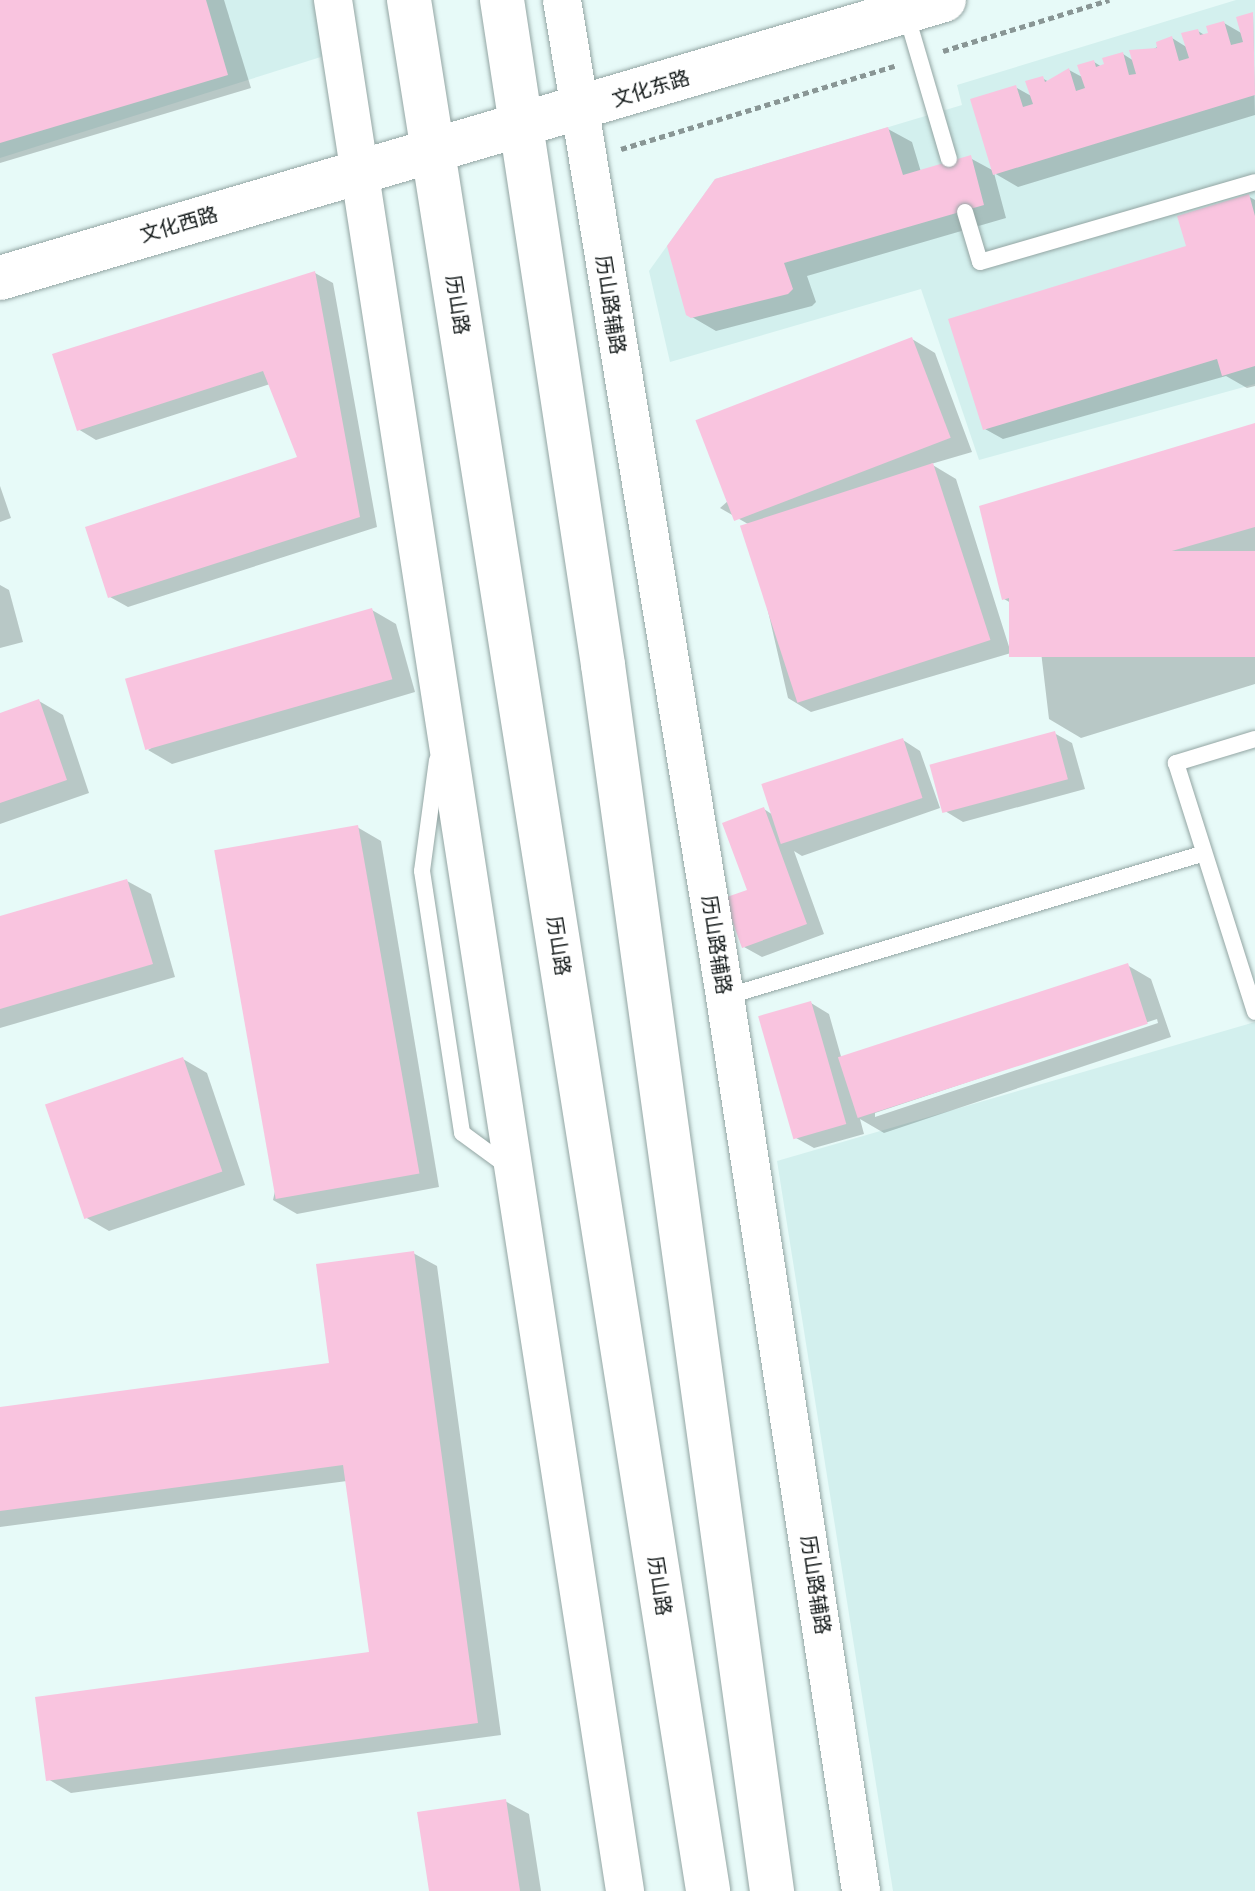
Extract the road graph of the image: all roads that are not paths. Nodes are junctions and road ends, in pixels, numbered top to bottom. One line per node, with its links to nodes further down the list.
1 (333, 0): 10 (street)
2 (409, 0): 8 (main road, 历山路)
3 (502, 0): 7 (main road)
4 (562, 0): 6 (street, 历山路辅路)
5 (925, 6): 6 (main road, 文化东路); 9 (lane)
6 (578, 111): 7 (main road, 文化东路); 16 (street, 历山路辅路)
7 (521, 128): 8 (main road, 文化东路); 20 (main road)
8 (433, 147): 10 (main road, 文化东路); 19 (main road, 历山路)
9 (949, 159)
10 (358, 172): 13 (main road, 文化西路); 18 (street)
11 (1255, 182): 12 (lane)
12 (965, 212)
13 (0, 278)
14 (1255, 739): 15 (lane)
15 (1202, 854): 16 (lane); 17 (lane)
16 (725, 997): 21 (street, 历山路辅路)
17 (1255, 1012)
18 (625, 1891)
19 (708, 1891)
20 (772, 1891)
21 (861, 1891)

